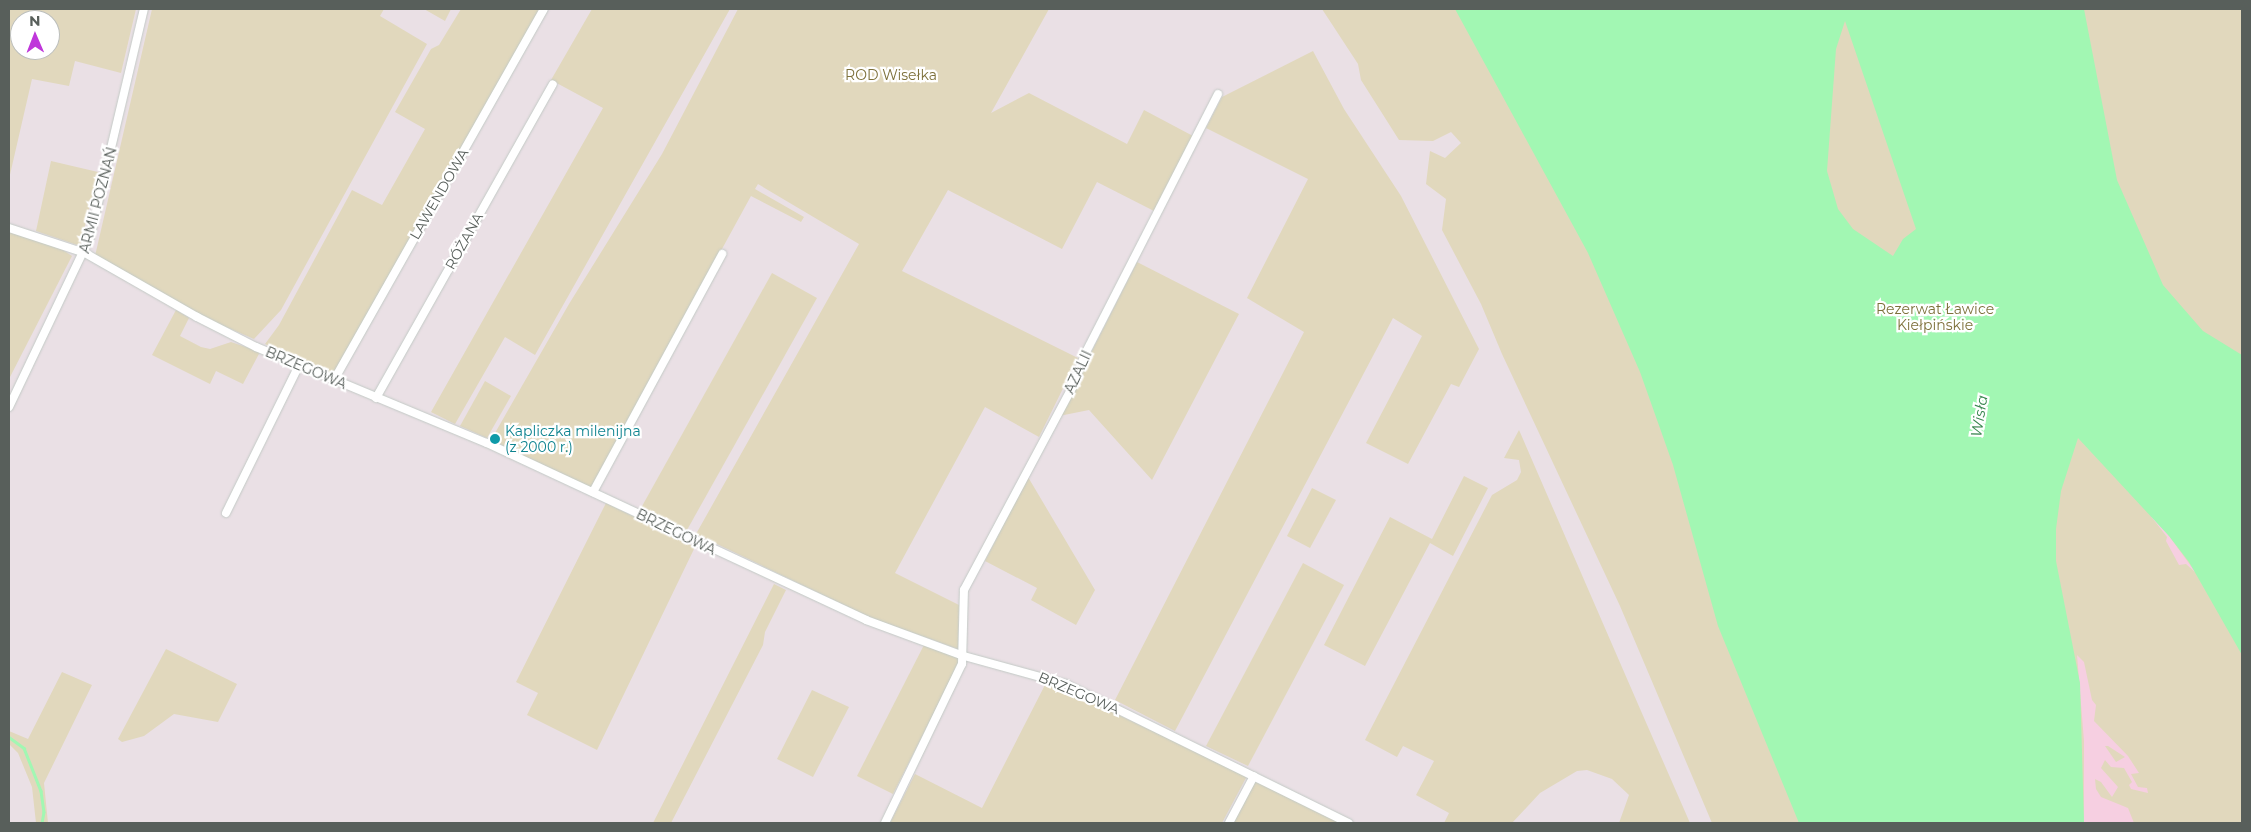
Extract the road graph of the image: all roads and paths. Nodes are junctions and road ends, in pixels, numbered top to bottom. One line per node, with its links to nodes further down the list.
1 (144, 9): 6 (street, ARMII POZNAŃ)
2 (544, 9): 9 (street, LAWENDOWA)
3 (553, 84): 10 (street, RÓŻANA)
4 (1218, 94): 14 (street, AZALII)
5 (9, 228): 6 (street, BRZEGOWA)
6 (85, 253): 8 (street, BRZEGOWA); 11 (street, ARMII POZNAŃ)
7 (722, 254): 12 (street)
8 (299, 365): 9 (street, BRZEGOWA); 13 (street)
9 (334, 380): 10 (street, BRZEGOWA)
10 (376, 398): 12 (street, BRZEGOWA)
11 (9, 407)
12 (593, 492): 14 (street, BRZEGOWA)
13 (226, 513)
14 (964, 656): 15 (street, BRZEGOWA); 16 (street)
15 (1254, 776): 17 (street); 18 (street, BRZEGOWA)
16 (884, 823)
17 (1229, 823)
18 (1349, 823)

